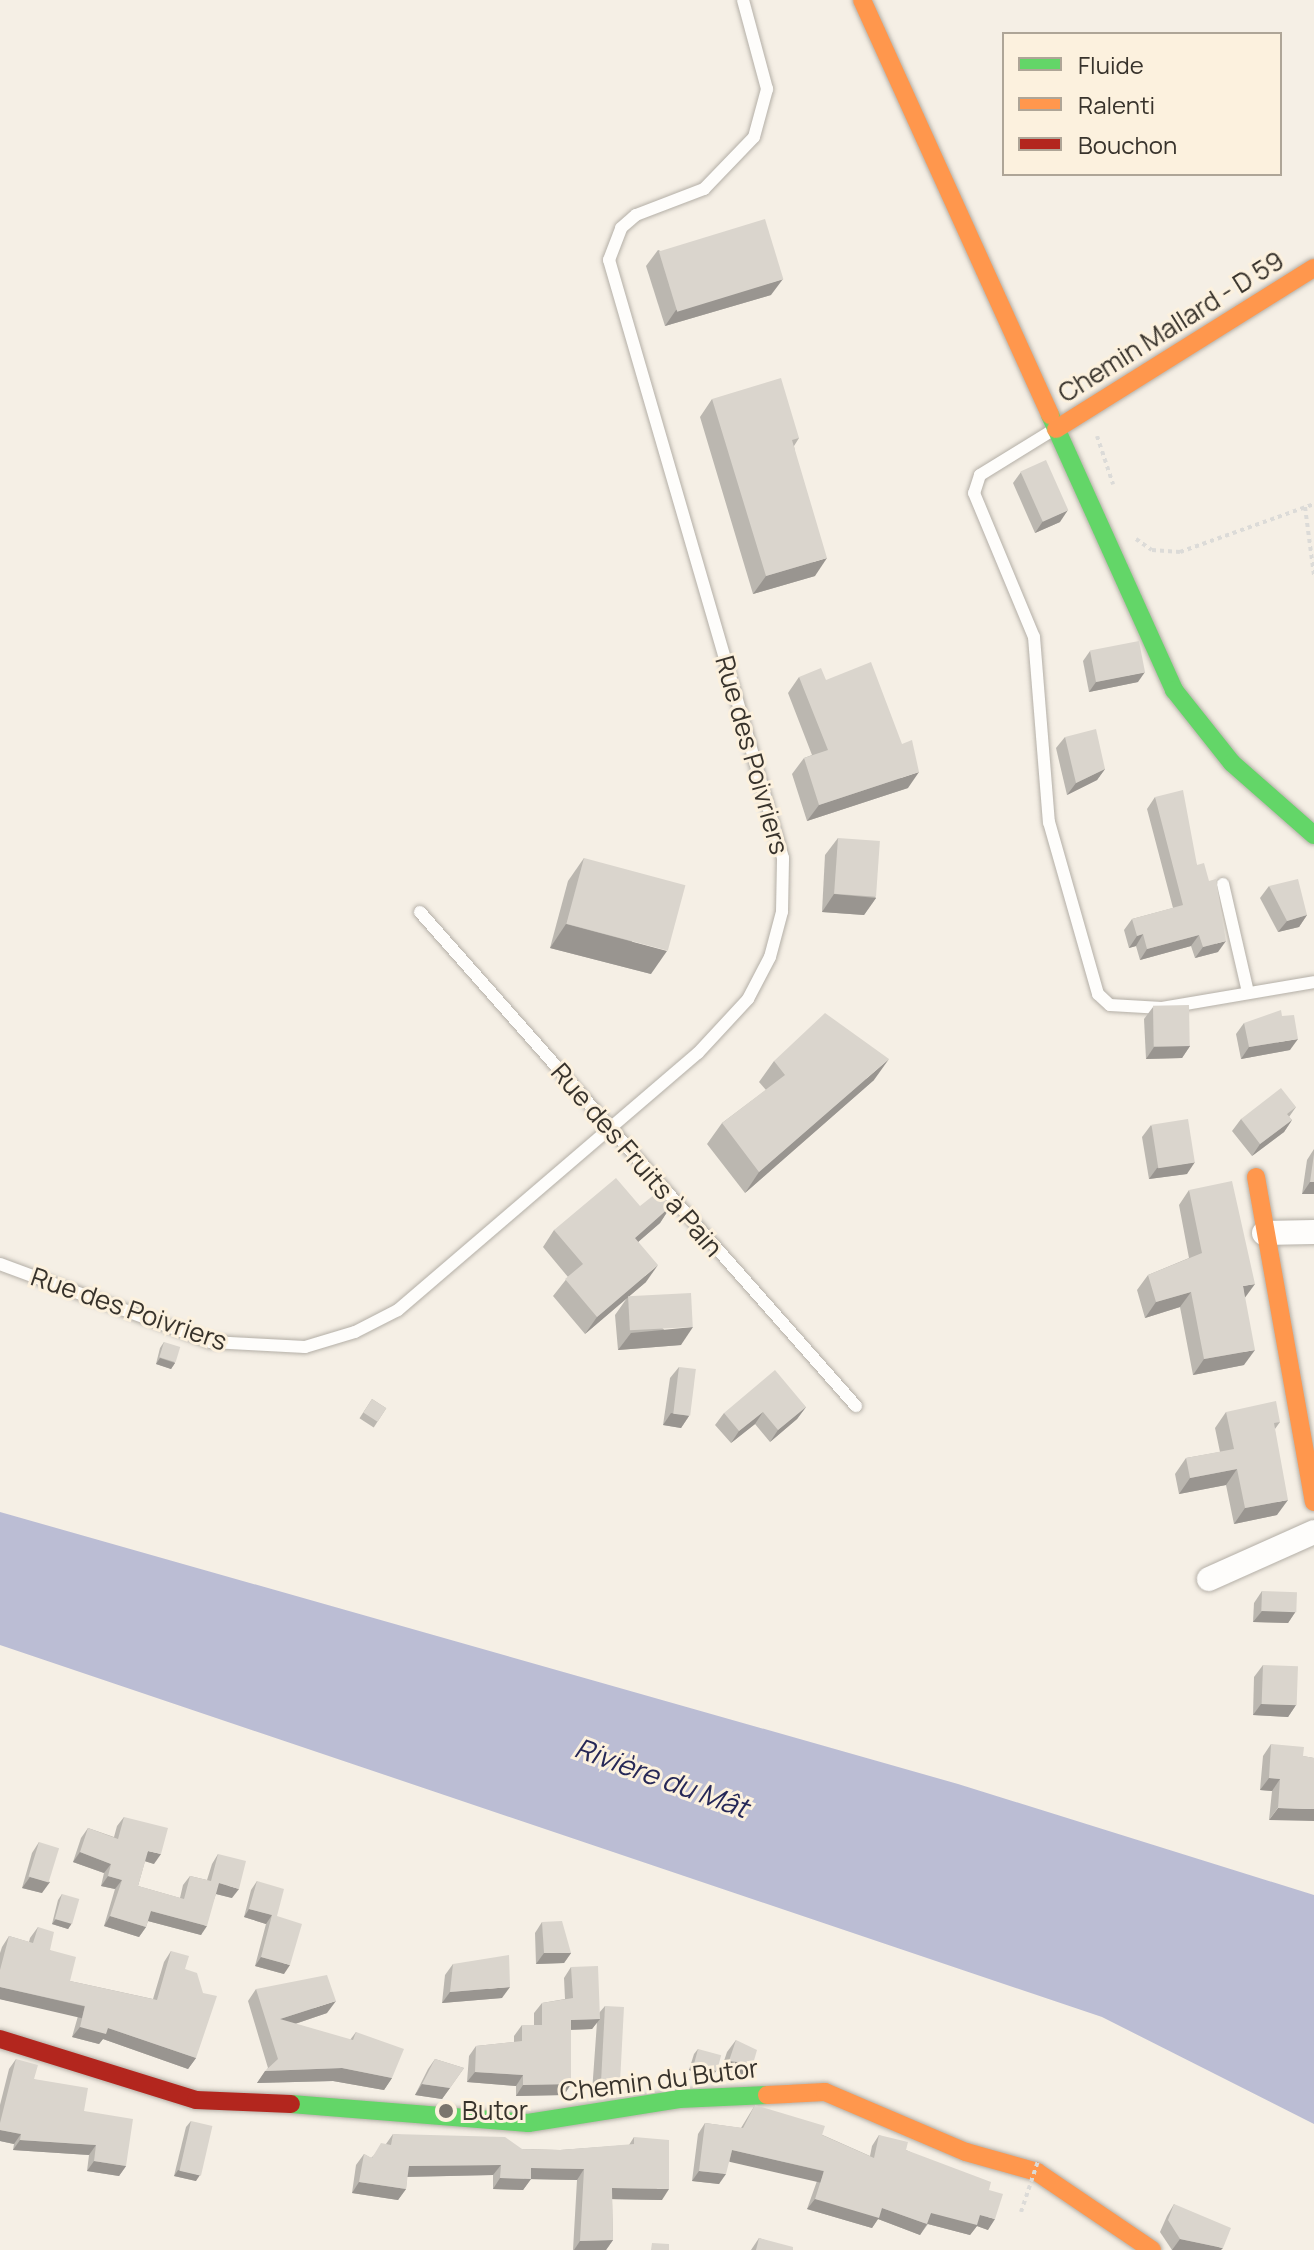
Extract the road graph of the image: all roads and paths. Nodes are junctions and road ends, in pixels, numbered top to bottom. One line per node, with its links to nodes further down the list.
1 (743, 0): 16 (lane, Rue des Poivriers)
2 (862, 0): 5 (street)
3 (1314, 268): 4 (street, Chemin Mallard - D 59)
4 (1089, 411): 5 (street, Chemin Mallard - D 59); 6 (path)
5 (1056, 429): 11 (street); 15 (lane)
6 (1116, 492)
7 (1314, 504): 8 (path)
8 (1305, 507): 9 (path); 10 (path)
9 (1129, 533)
10 (1314, 575)
11 (1314, 835)
12 (1223, 884): 15 (lane)
13 (420, 912): 16 (lane, Rue des Fruits à Pain)
14 (1314, 982): 15 (lane)
15 (1248, 992)
16 (607, 1127): 20 (lane, Rue des Poivriers); 21 (lane, Rue des Fruits à Pain)
17 (1256, 1177): 19 (street)
18 (1314, 1232): 19 (street)
19 (1264, 1233): 22 (street)
20 (0, 1264)
21 (856, 1406)
22 (1314, 1502)
23 (1314, 1532): 24 (street)
24 (1209, 1579)
25 (0, 2039): 28 (street, Chemin du Butor)
26 (1038, 2161): 27 (path, bridge)
27 (1021, 2212)
28 (1152, 2250)

